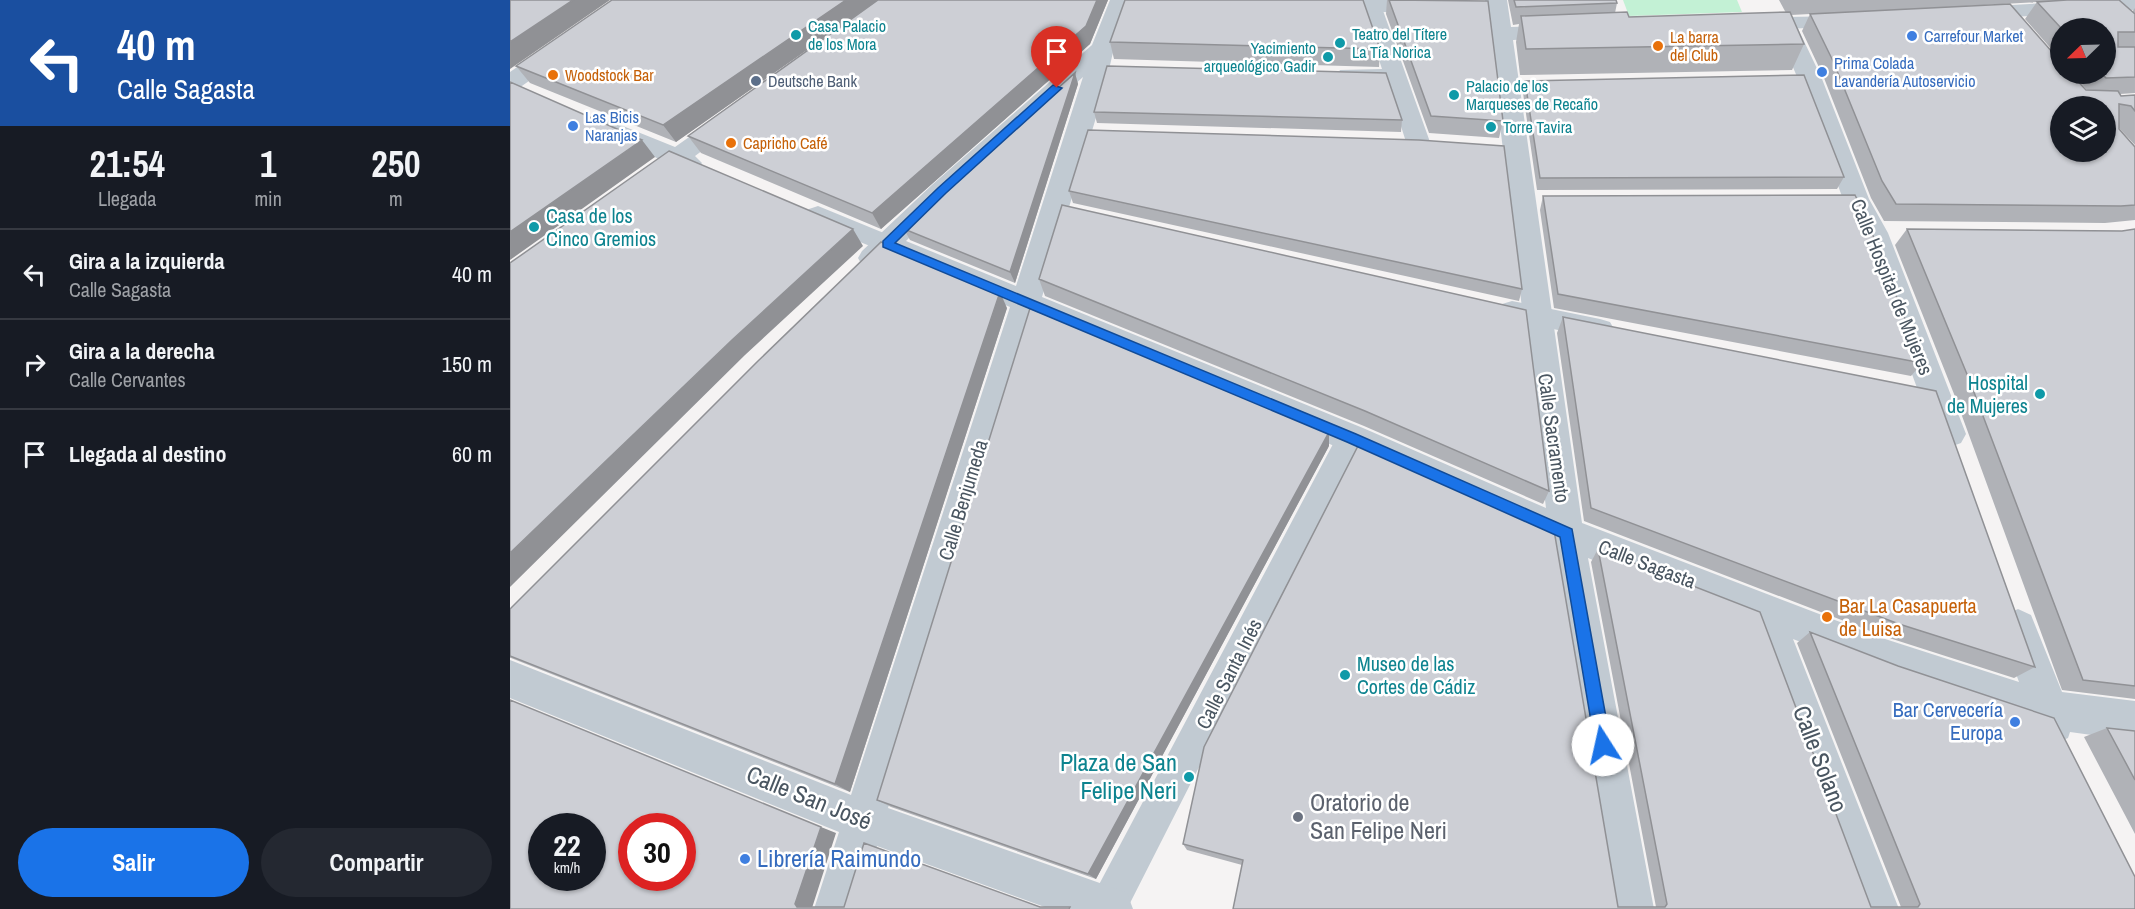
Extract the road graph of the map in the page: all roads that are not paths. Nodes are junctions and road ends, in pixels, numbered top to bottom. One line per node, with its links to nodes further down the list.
1 (629, 0): 19 (street)
2 (1120, 0): 16 (street, Calle Benjumeda)
3 (1262, 0): 4 (street)
4 (1370, 2): 7 (street); 18 (street)
5 (2135, 4): 6 (street)
6 (2108, 5): 10 (street); 14 (street)
7 (1451, 8)
8 (1474, 8): 9 (street)
9 (1498, 14): 15 (street); 32 (street, Calle Sacramento)
10 (1959, 14)
11 (1869, 20): 12 (street)
12 (1785, 23): 13 (street); 35 (street, Calle Hospital de Mujeres)
13 (1751, 24)
14 (2128, 25)
15 (1581, 31)
16 (1102, 69): 20 (street); 20 (street); 30 (street, Calle Benjumeda)
17 (1327, 74): 18 (street)
18 (1396, 76): 23 (street)
19 (517, 87)
20 (1057, 88): 28 (street)
21 (743, 109): 24 (street)
22 (583, 116): 24 (street)
23 (1394, 141)
24 (677, 157): 25 (street); 26 (street)
25 (710, 171)
26 (630, 190)
27 (798, 207): 28 (street, Calle Sagasta)
28 (887, 244): 29 (street); 30 (street, Calle Sagasta)
29 (850, 279)
30 (1025, 303): 36 (street, Calle Sagasta); 45 (street, Calle Benjumeda)
31 (1491, 307): 32 (street)
32 (1538, 317): 33 (street); 38 (street, Calle Sacramento)
33 (1620, 333)
34 (1901, 388): 35 (street)
35 (1936, 395): 37 (street, Calle Hospital de Mujeres)
36 (1351, 438): 38 (street, Calle Sagasta); 46 (street, Calle Santa Inés)
37 (1960, 462)
38 (1566, 533): 40 (street, Calle Sagasta); 48 (street, Calle Sacramento)
39 (2007, 597): 42 (street)
40 (1763, 608): 42 (street, Calle Sagasta); 49 (street, Calle Solano)
41 (510, 679): 45 (street, Calle San José)
42 (2047, 710): 43 (street, Calle Sagasta); 44 (street)
43 (2135, 721)
44 (2073, 761)
45 (862, 820): 46 (street, Calle San José); 47 (street, Calle Benjumeda)
46 (1108, 908)
47 (836, 909)
48 (1632, 909)
49 (1877, 909)

